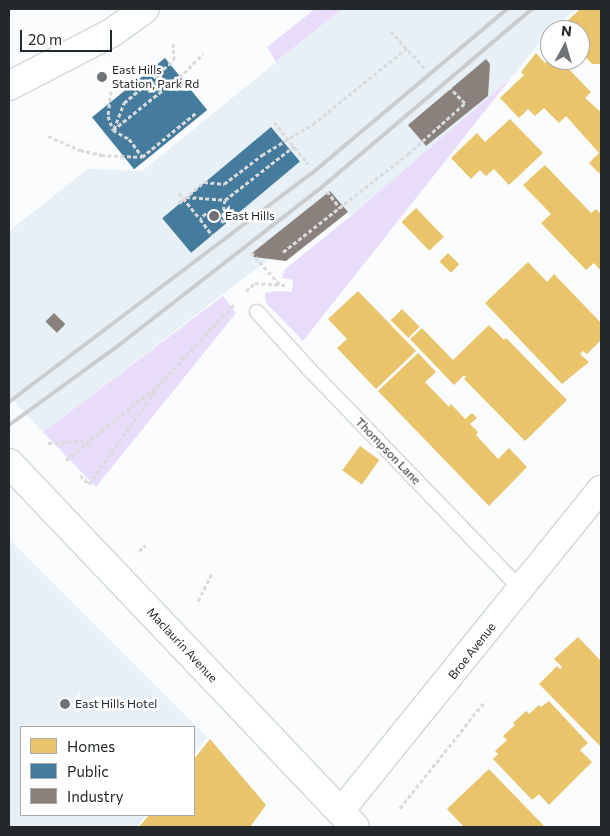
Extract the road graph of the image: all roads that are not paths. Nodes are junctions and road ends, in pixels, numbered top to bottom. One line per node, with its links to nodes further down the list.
1 (146, 9): 2 (street)
2 (9, 86)
3 (257, 312): 6 (lane, Thompson Lane)
4 (9, 463): 7 (street, Maclaurin Avenue)
5 (601, 488): 6 (street, Broe Avenue)
6 (521, 589): 7 (street, Broe Avenue)
7 (347, 820)

